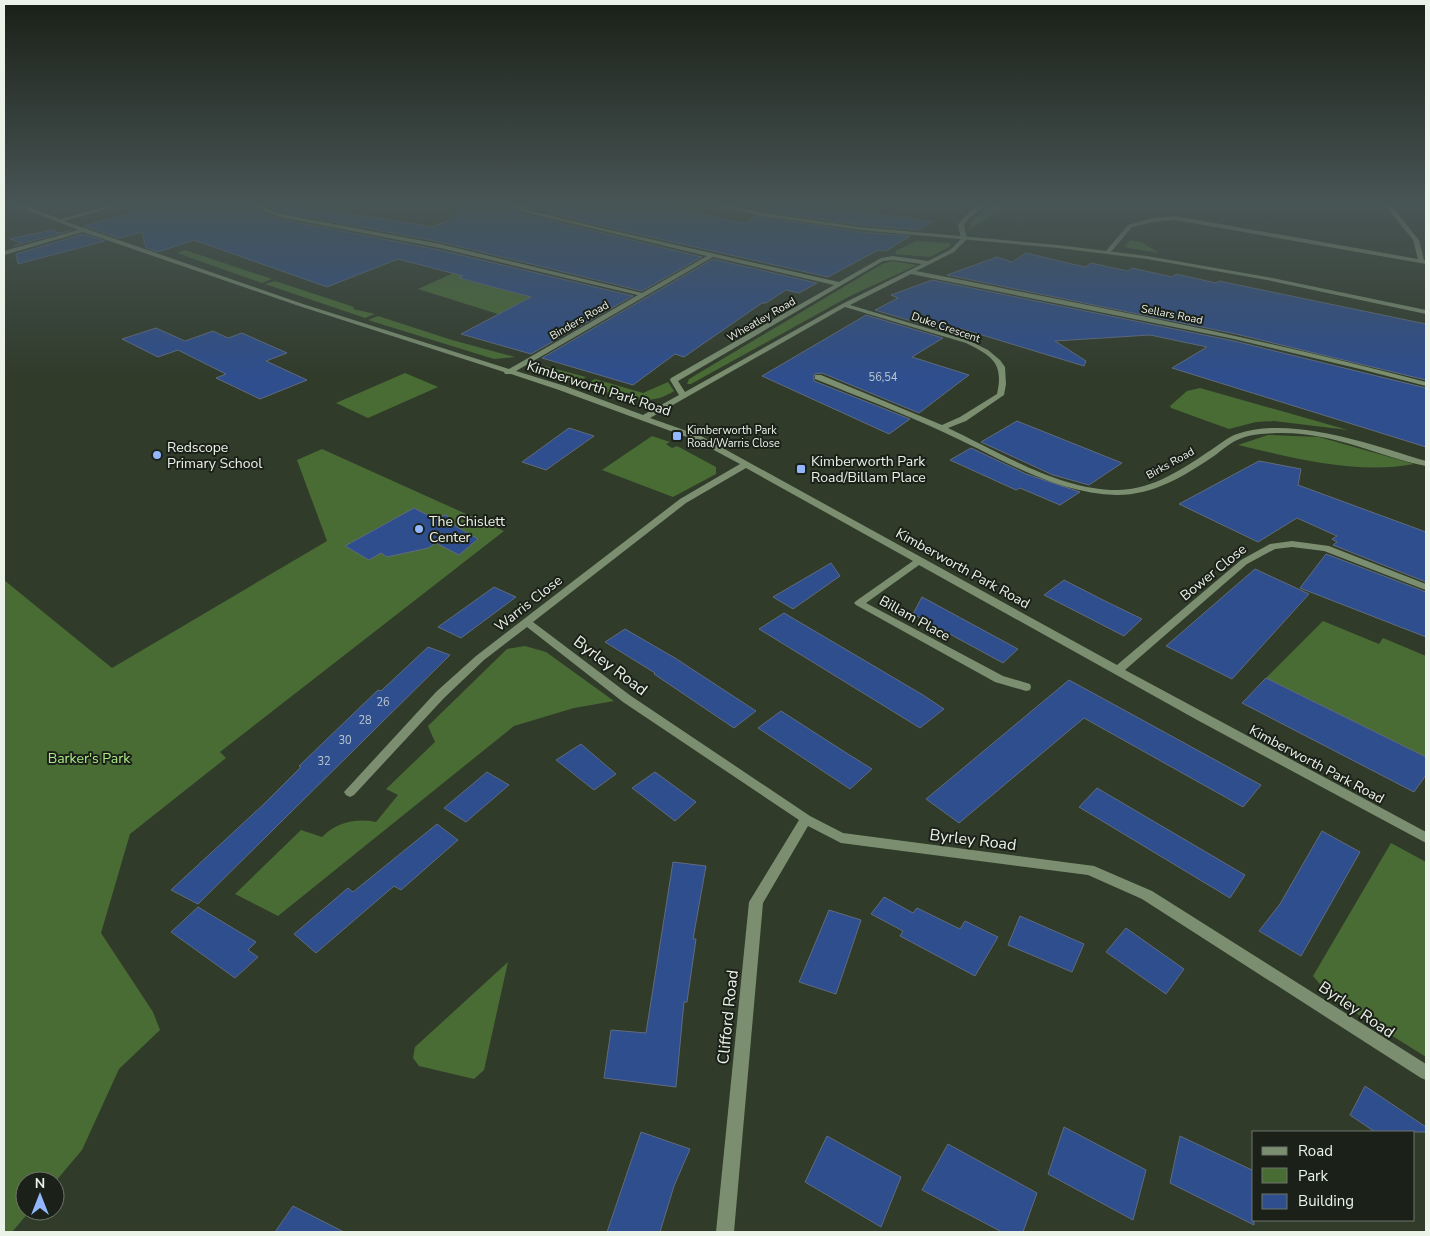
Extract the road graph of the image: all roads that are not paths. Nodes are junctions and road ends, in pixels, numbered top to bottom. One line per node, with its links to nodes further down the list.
1 (175, 262): 14 (street, Kimberworth Park Road)
2 (505, 262): 11 (street)
3 (701, 262): 11 (street, Binders Road)
4 (741, 262): 10 (street)
5 (878, 262): 10 (street, Wheatley Road)
6 (920, 262): 8 (street, Wheatley Road)
7 (1171, 262): 13 (street)
8 (930, 263): 9 (street, Wheatley Road)
9 (912, 272): 12 (street, Wheatley Road); 16 (street, Sellars Road)
10 (839, 284): 17 (street, Wheatley Road)
11 (644, 295): 14 (street, Binders Road)
12 (844, 305): 17 (street, Wheatley Road); 19 (street, Duke Crescent)
13 (1426, 312)
14 (507, 373): 18 (street, Kimberworth Park Road)
15 (818, 377): 19 (street, Birks Road)
16 (1426, 384)
17 (682, 395): 18 (street, Wheatley Road)
18 (645, 417): 20 (street, Kimberworth Park Road)
19 (942, 428): 21 (street, Birks Road)
20 (746, 464): 22 (street, Kimberworth Park Road); 24 (street, Warris Close)
21 (1426, 464)
22 (920, 560): 25 (street, Kimberworth Park Road); 26 (street, Billam Place)
23 (1426, 587): 25 (street, Bower Close)
24 (527, 622): 27 (street, Warris Close); 28 (street, Byrley Road)
25 (1118, 670): 29 (street, Kimberworth Park Road)
26 (1026, 687)
27 (350, 792)
28 (806, 819): 30 (street, Byrley Road); 31 (street, Clifford Road)
29 (1426, 838)
30 (1426, 1073)
31 (725, 1232)

